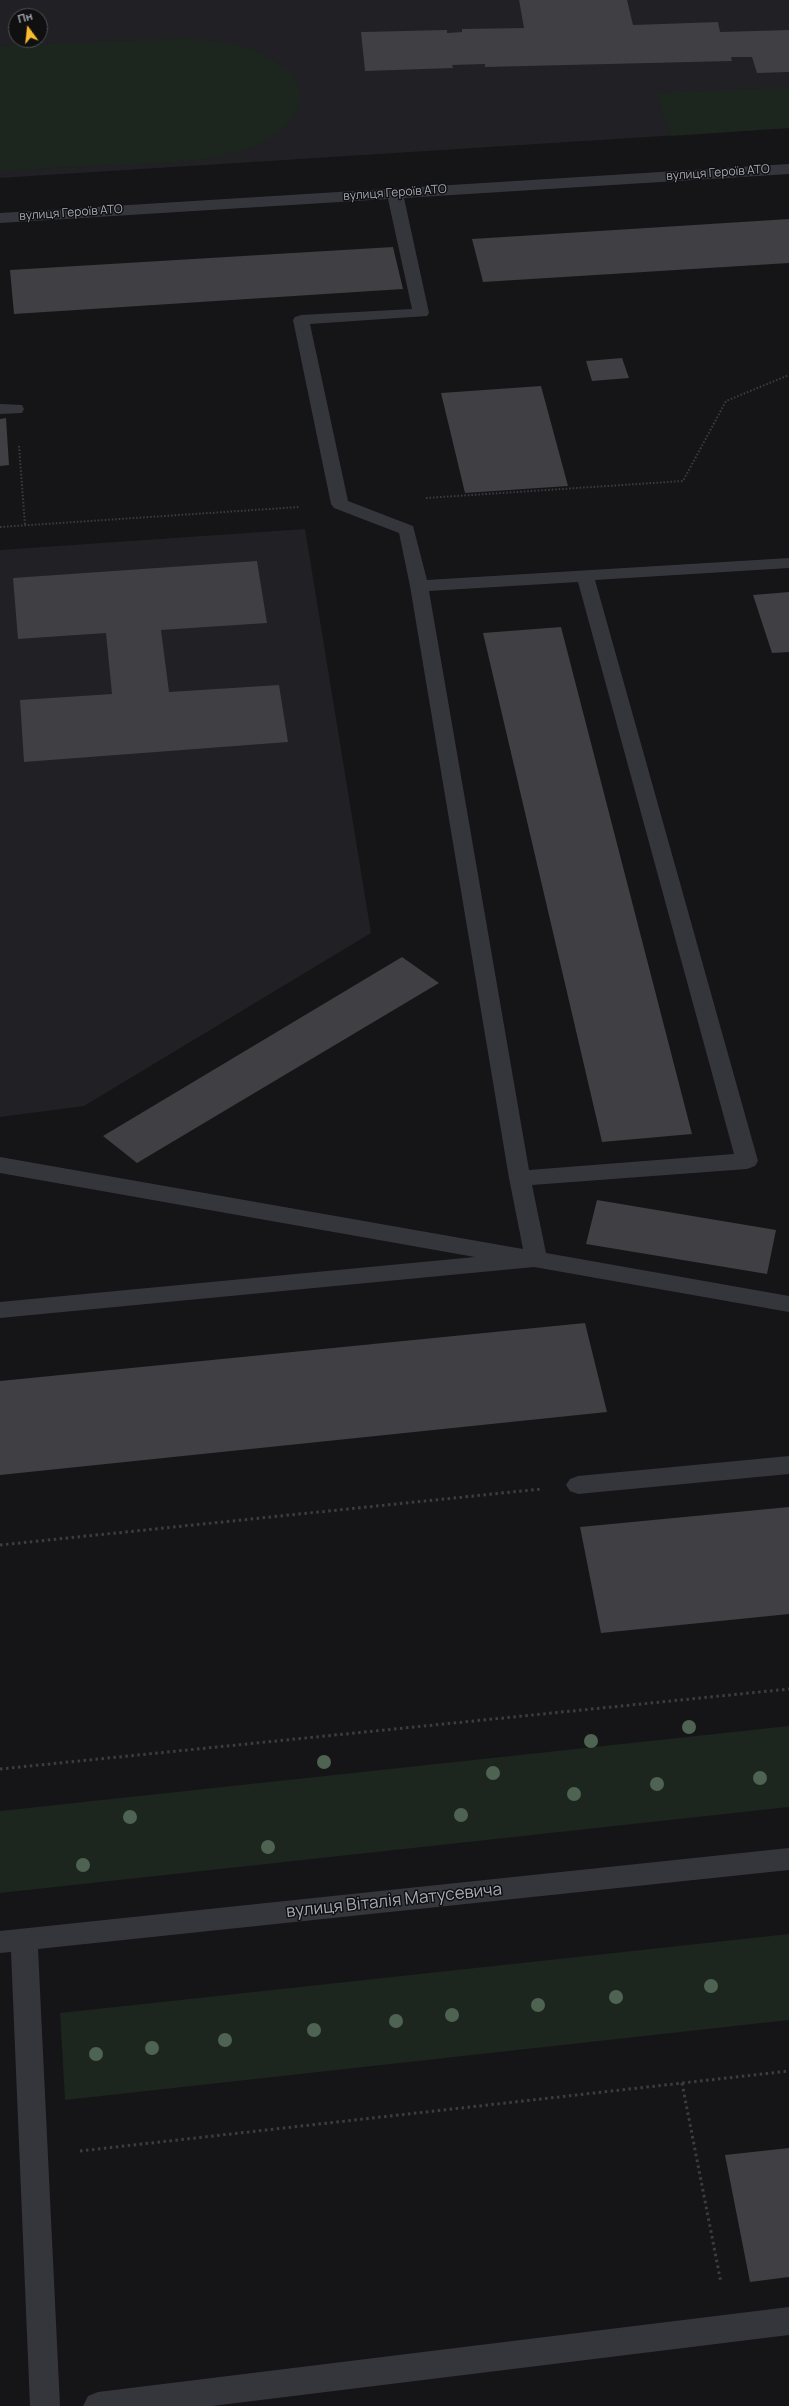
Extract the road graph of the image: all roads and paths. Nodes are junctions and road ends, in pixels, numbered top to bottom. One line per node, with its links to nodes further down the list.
1 (789, 169): 2 (street, вулиця Героїв АТО)
2 (395, 193): 3 (street, вулиця Героїв АТО); 7 (street)
3 (0, 218)
4 (789, 375): 6 (path)
5 (8, 409): 8 (path)
6 (420, 498)
7 (340, 504): 8 (path); 12 (street)
8 (25, 526): 9 (path)
9 (0, 527)
10 (789, 563): 11 (street)
11 (585, 576): 12 (street); 14 (street)
12 (419, 586): 14 (street)
13 (0, 1165): 15 (street)
14 (520, 1178): 15 (street)
15 (536, 1260): 16 (street); 17 (street)
16 (789, 1304)
17 (0, 1310)
18 (789, 1465): 19 (street)
19 (578, 1485): 20 (path)
20 (0, 1546)
21 (789, 1689): 22 (path)
22 (0, 1769)
23 (789, 1860): 24 (street, вулиця Віталія Матусевича)
24 (12, 1940): 27 (street)
25 (789, 2071): 26 (path)
26 (682, 2083): 27 (path); 29 (path)
27 (34, 2156): 30 (street)
28 (789, 2321): 29 (street)
29 (730, 2329): 31 (street)
30 (45, 2406)
31 (98, 2406)

